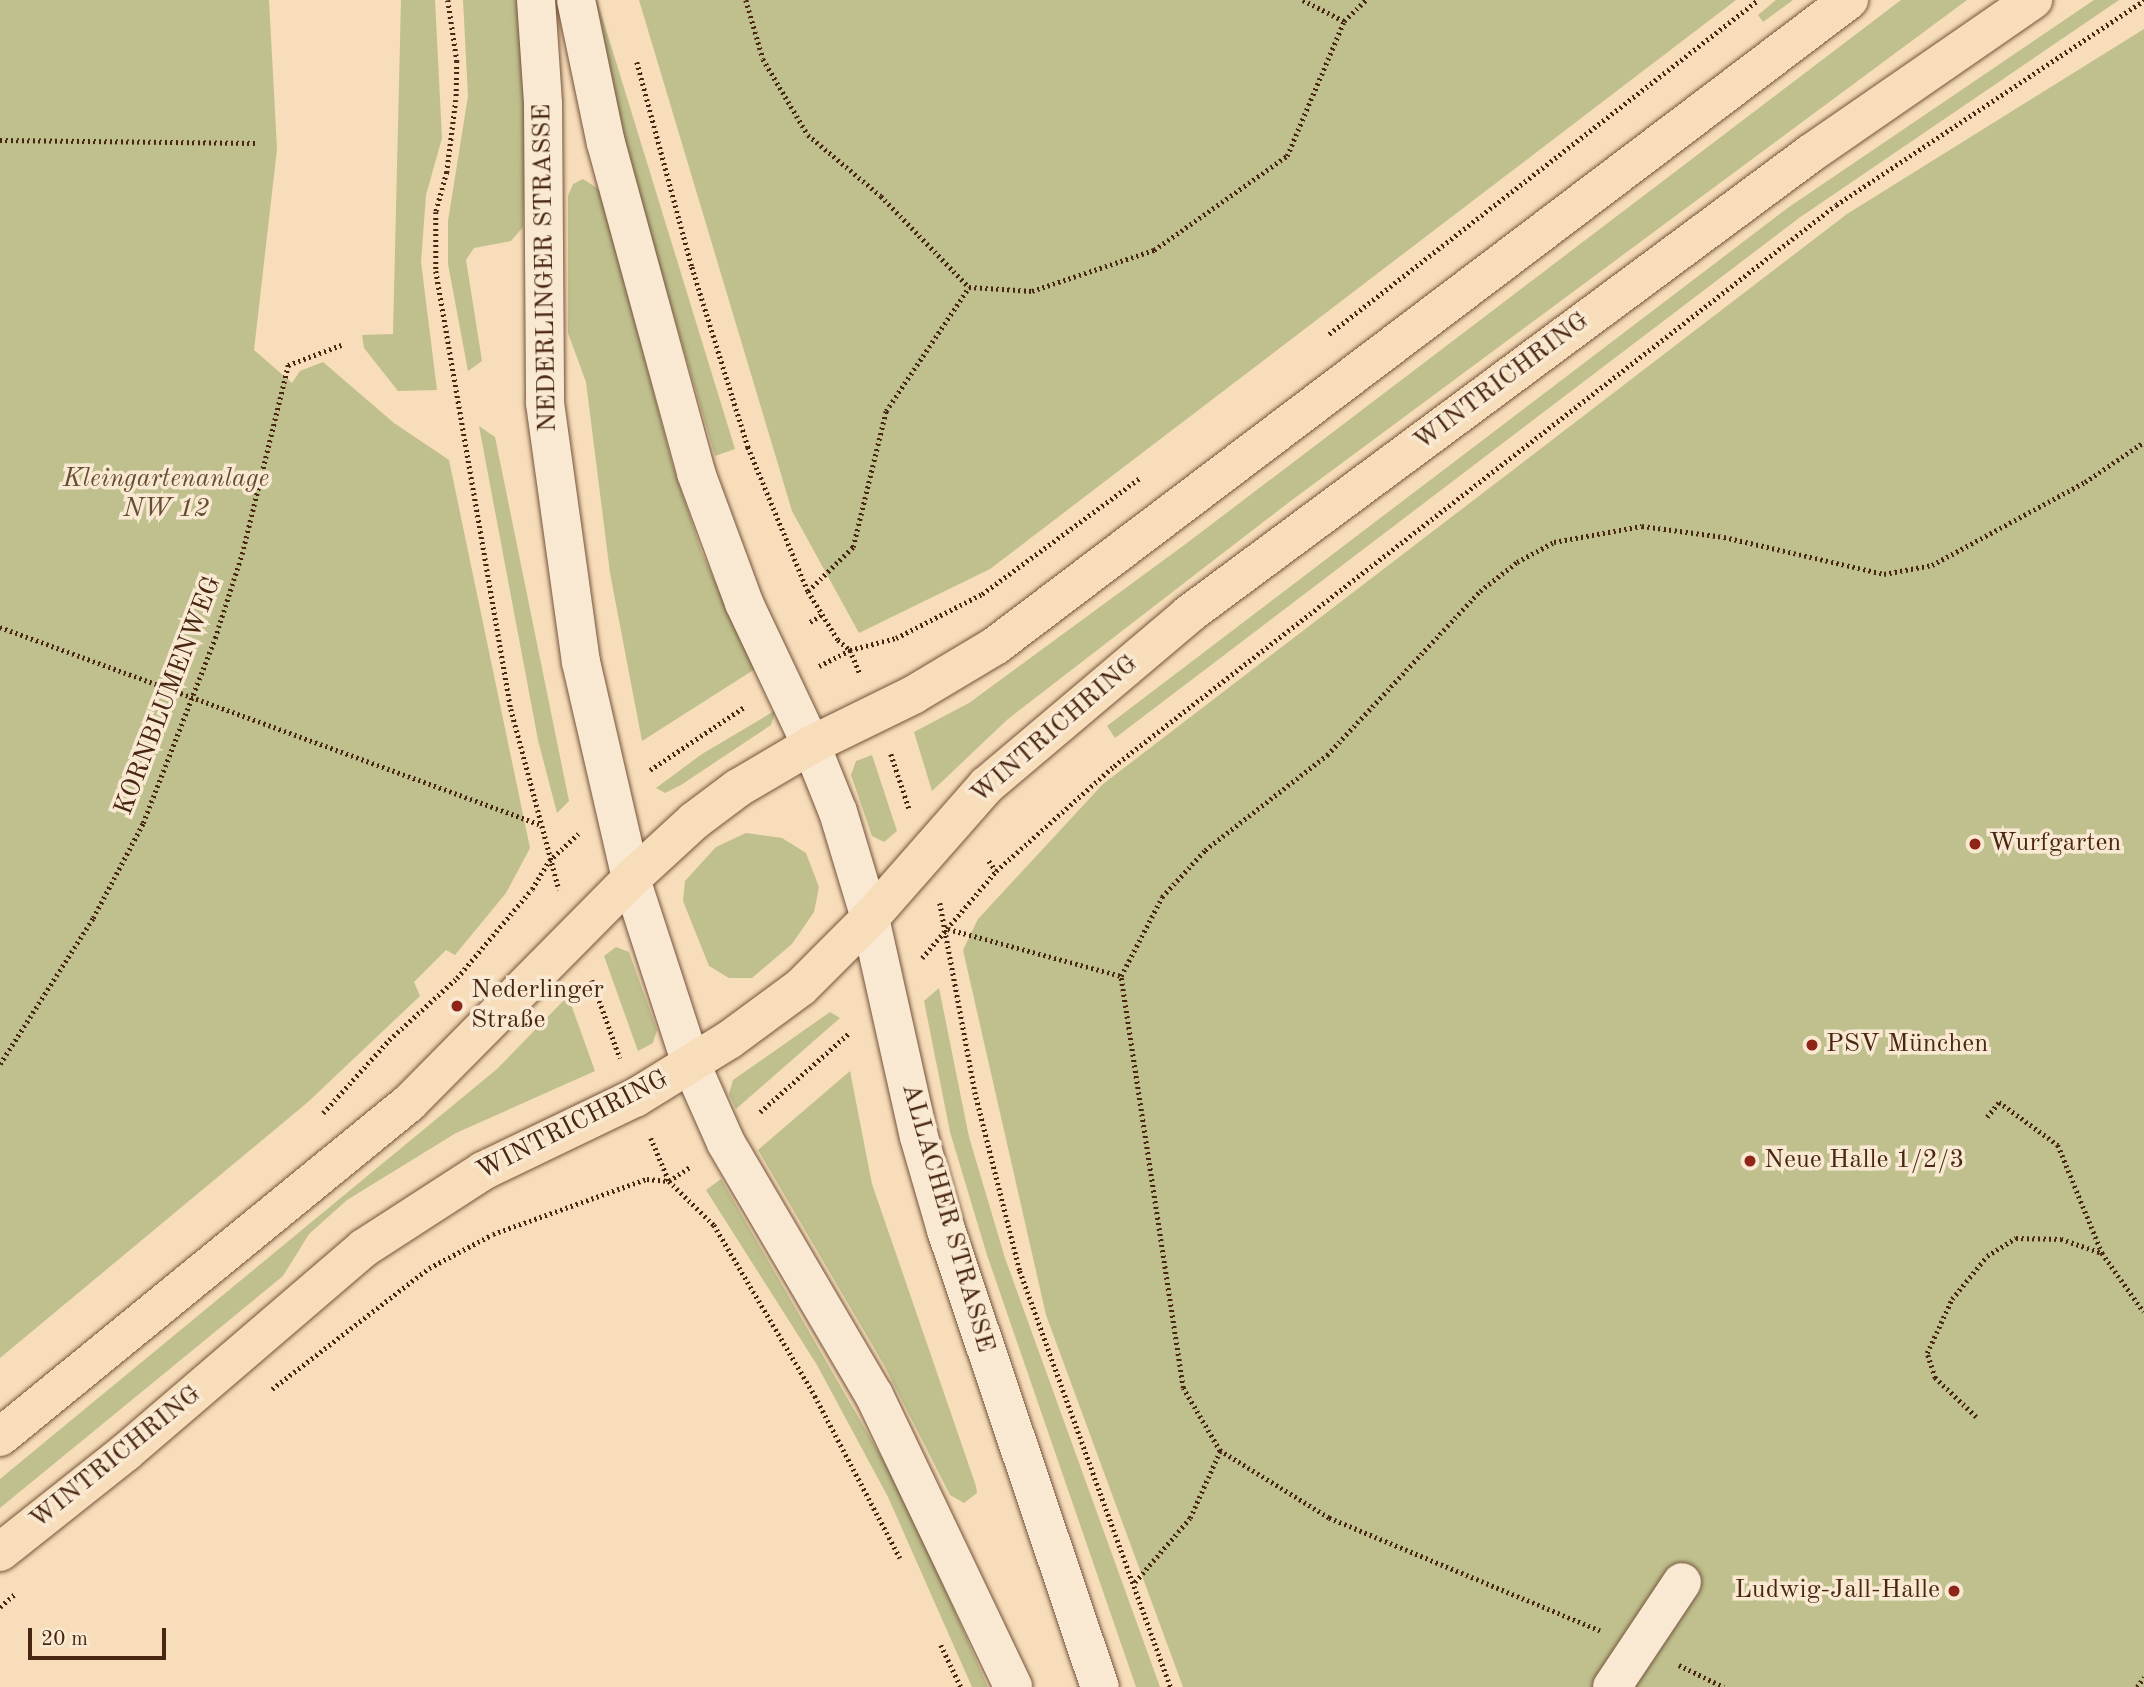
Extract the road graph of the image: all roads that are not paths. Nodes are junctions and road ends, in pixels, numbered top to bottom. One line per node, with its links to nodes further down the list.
1 (536, 0): 6 (main road, NEDERLINGER STRASSE)
2 (576, 0): 5 (main road, NEDERLINGER STRASSE)
3 (1849, 0): 5 (main road)
4 (2033, 0): 7 (main road, WINTRICHRING)
5 (811, 745): 6 (main road); 7 (main road, ALLACHER STRASSE)
6 (631, 878): 8 (main road, NEDERLINGER STRASSE); 9 (main road)
7 (870, 918): 8 (main road, WINTRICHRING); 13 (main road, ALLACHER STRASSE)
8 (691, 1064): 10 (main road, WINTRICHRING); 12 (main road)
9 (0, 1437)
10 (0, 1552)
11 (1682, 1582): 14 (main road)
12 (1013, 1687)
13 (1100, 1687)
14 (1612, 1687)

